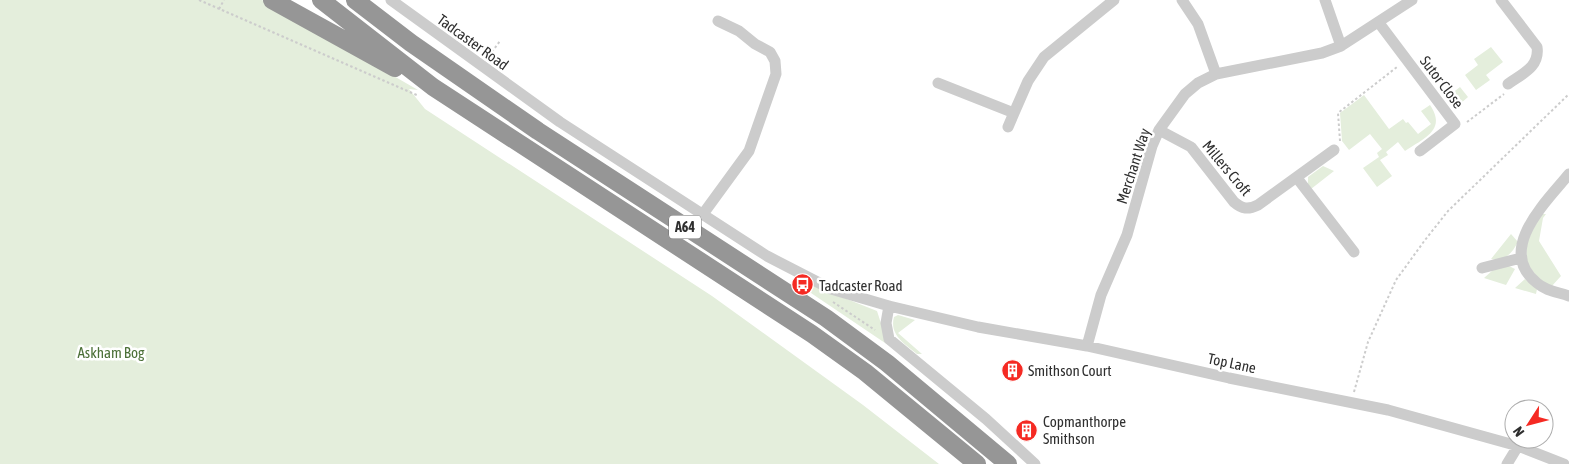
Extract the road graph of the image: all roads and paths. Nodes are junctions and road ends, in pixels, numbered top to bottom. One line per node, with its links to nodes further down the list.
1 (199, 0): 12 (path)
2 (224, 0): 12 (path)
3 (272, 0): 23 (highway, A64)
4 (320, 0): 23 (highway, A64)
5 (355, 0): 47 (highway, A64)
6 (390, 0): 19 (street, Tadcaster Road)
7 (1114, 0): 25 (street)
8 (1182, 0): 20 (street)
9 (1325, 0): 16 (street)
10 (1412, 0): 14 (street, Merchant Way)
11 (1501, 0): 22 (street)
12 (219, 9): 17 (path)
13 (718, 21): 33 (street)
14 (1378, 23): 16 (street, Merchant Way); 18 (street, Sutor Close)
15 (500, 41): 19 (path)
16 (1341, 46): 20 (street, Merchant Way)
17 (323, 54)
18 (1406, 60): 26 (street, Sutor Close); 29 (path)
19 (481, 66): 33 (street, Tadcaster Road)
20 (1216, 74): 28 (street, Merchant Way)
21 (938, 83): 25 (street)
22 (1508, 84): 26 (path)
23 (433, 87): 46 (highway, A64)
24 (1569, 94): 42 (path)
25 (1014, 113): 27 (street)
26 (1455, 124): 30 (street, Sutor Close)
27 (1008, 127)
28 (1159, 130): 32 (street, Millers Croft); 41 (street, Merchant Way)
29 (1334, 150): 32 (street, Millers Croft)
30 (1420, 151)
31 (1569, 174): 35 (street)
32 (1297, 178): 34 (street)
33 (703, 214): 39 (street, Tadcaster Road)
34 (1354, 252)
35 (1520, 258): 36 (street); 37 (street)
36 (1482, 268)
37 (1569, 296)
38 (831, 300): 40 (path)
39 (889, 306): 40 (street); 41 (street, Top Lane)
40 (890, 339): 48 (street)
41 (1087, 346): 42 (street, Top Lane)
42 (1351, 403): 43 (street, Top Lane)
43 (1504, 442)
44 (1516, 449): 49 (street)
45 (1526, 449): 50 (street, Top Lane)
46 (977, 464)
47 (1008, 464)
48 (1035, 464)
49 (1507, 464)
50 (1564, 464)

